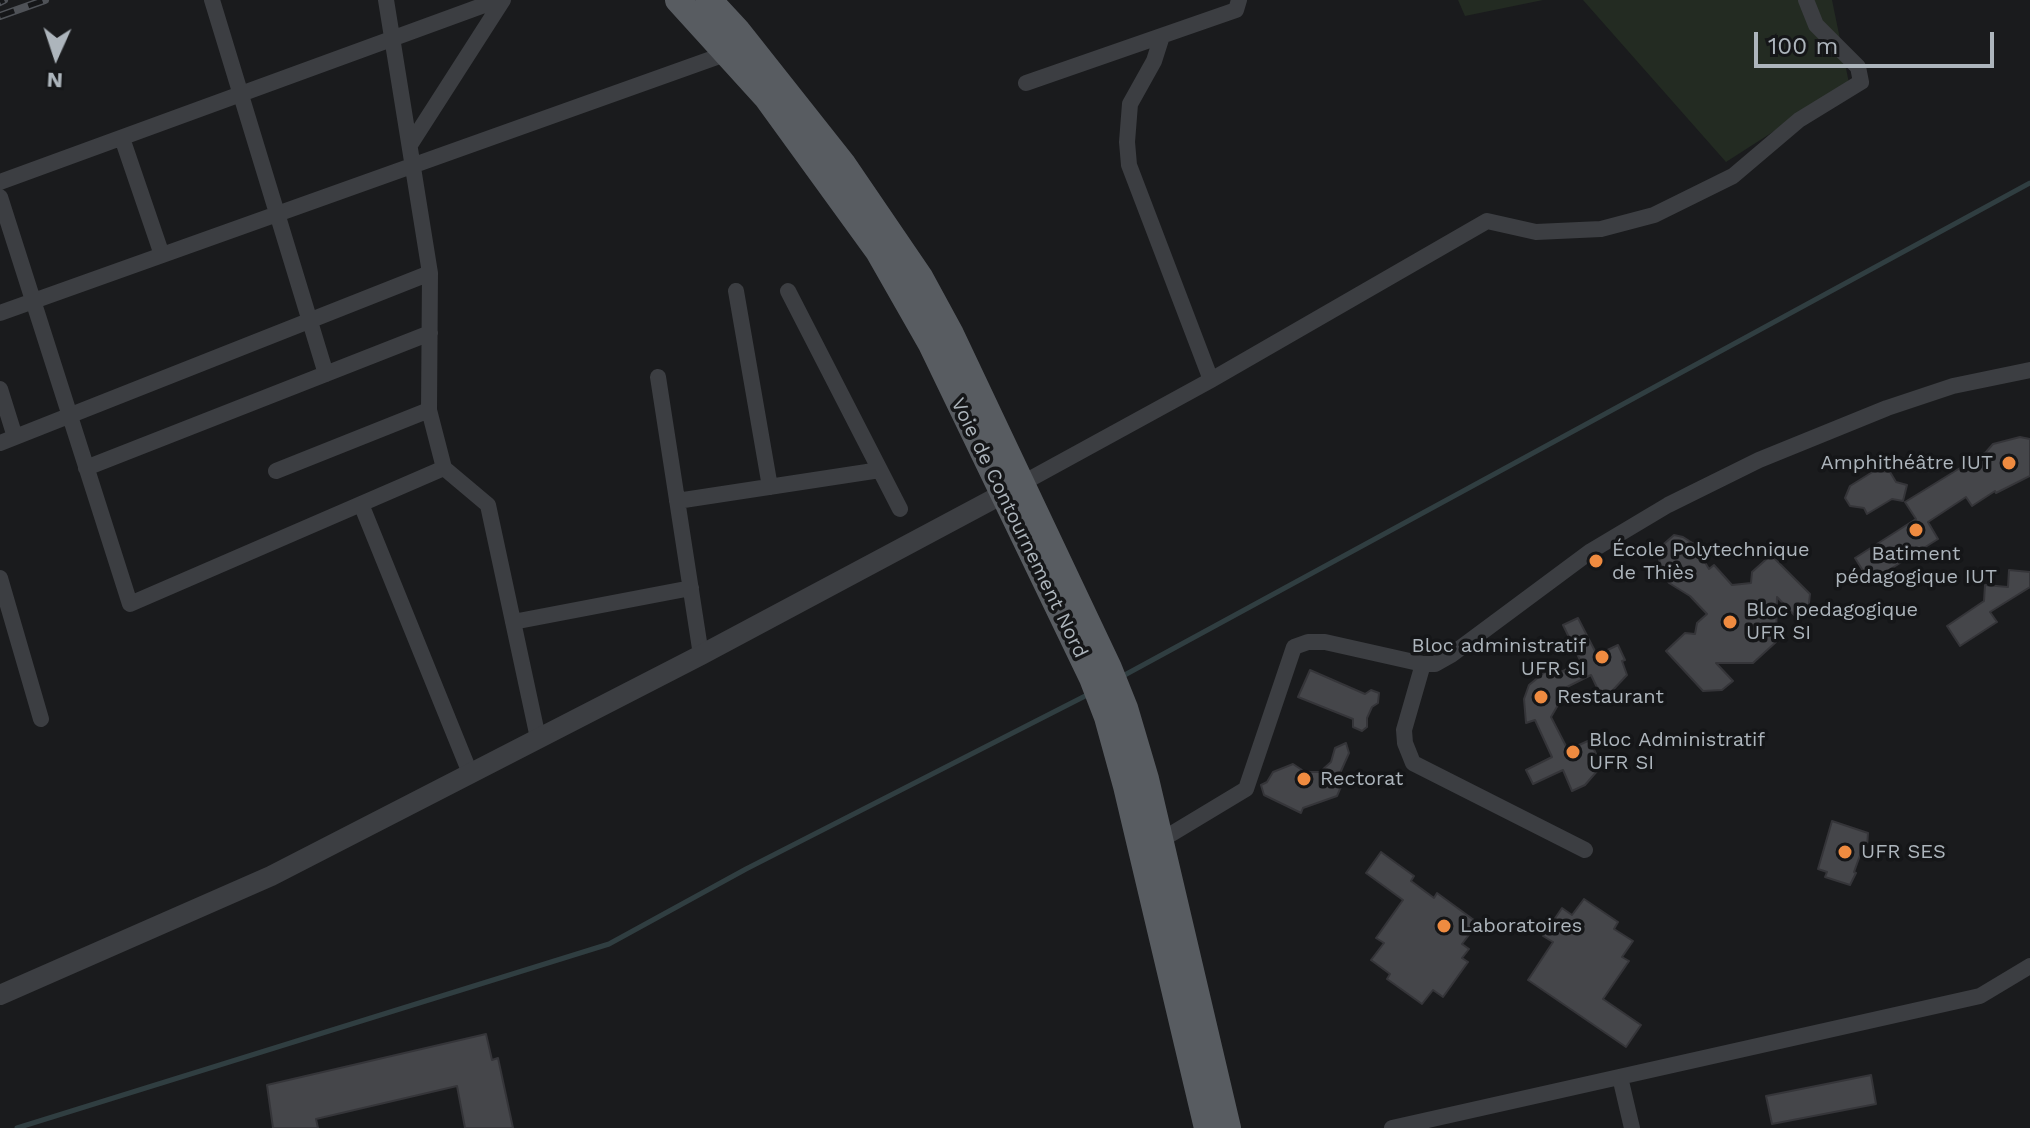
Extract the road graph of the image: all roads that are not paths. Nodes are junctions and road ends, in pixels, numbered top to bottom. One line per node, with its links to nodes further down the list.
1 (212, 0): 12 (street)
2 (386, 0): 9 (street)
3 (501, 0): 9 (street); 14 (street)
4 (678, 0): 10 (main road, Voie de Contournement Nord)
5 (709, 0): 40 (main road, Voie de Contournement Nord)
6 (1239, 0): 8 (street)
7 (1806, 0): 30 (street)
8 (1162, 36): 11 (street); 30 (street)
9 (392, 39): 12 (street); 14 (street)
10 (728, 53): 15 (street); 40 (main road, Voie de Contournement Nord)
11 (1026, 83)
12 (241, 94): 13 (street); 18 (street)
13 (122, 138): 16 (street); 19 (street)
14 (410, 145): 15 (street)
15 (413, 165): 18 (street); 20 (street)
16 (0, 182)
17 (0, 197): 23 (street)
18 (277, 214): 19 (street); 25 (street)
19 (162, 255): 23 (street)
20 (430, 273): 25 (street); 26 (street)
21 (736, 291): 39 (street)
22 (788, 291): 37 (street)
23 (33, 301): 24 (street); 33 (street)
24 (0, 313)
25 (310, 320): 28 (street); 33 (street)
26 (430, 333): 28 (street); 32 (street)
27 (2030, 370): 48 (street)
28 (326, 374): 35 (street)
29 (658, 377): 41 (street)
30 (1211, 380): 40 (street)
31 (0, 389): 34 (street)
32 (429, 410): 36 (street); 38 (street)
33 (69, 415): 34 (street); 35 (street)
34 (7, 440)
35 (86, 468): 42 (street)
36 (444, 468): 42 (street); 46 (street)
37 (880, 470): 39 (street); 43 (street)
38 (276, 471)
39 (770, 487): 41 (street)
40 (1012, 490): 47 (street); 52 (main road, Voie de Contournement Nord)
41 (677, 501): 45 (street)
42 (361, 504): 51 (street)
43 (900, 509)
44 (0, 578): 49 (street)
45 (691, 588): 46 (street); 47 (street)
46 (513, 622): 50 (street)
47 (701, 655): 50 (street)
48 (1423, 664): 52 (street); 53 (street)
49 (41, 719)
50 (538, 738): 51 (street)
51 (470, 773): 55 (street)
52 (1150, 846): 57 (main road, Voie de Contournement Nord); 58 (main road, Voie de Contournement Nord)
53 (1585, 850)
54 (2030, 966): 56 (street)
55 (0, 995)
56 (1620, 1077): 59 (street); 60 (street)
57 (1207, 1128)
58 (1228, 1128)
59 (1392, 1128)
60 (1632, 1128)

